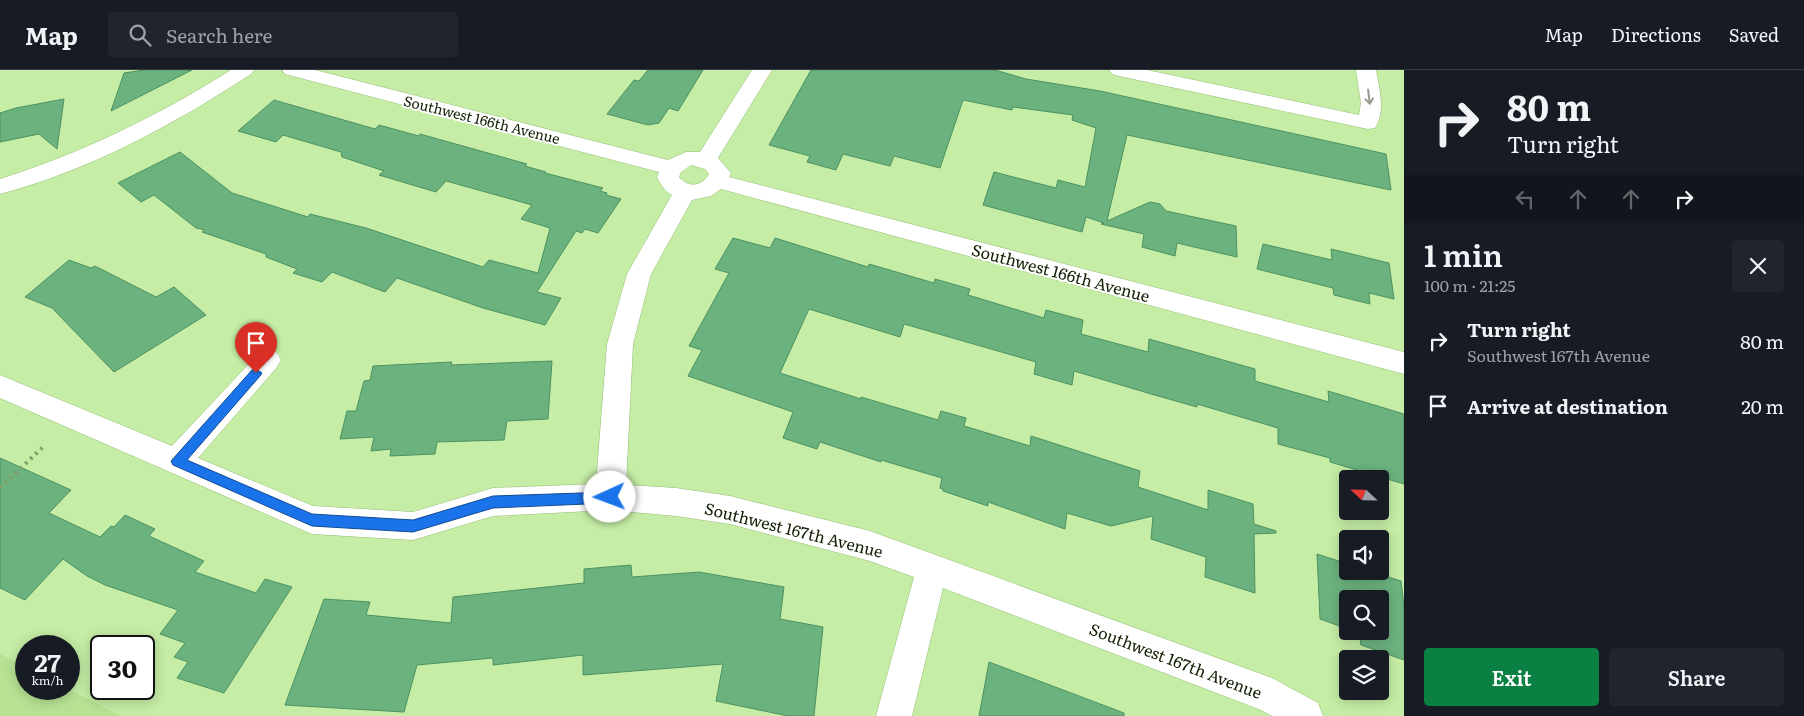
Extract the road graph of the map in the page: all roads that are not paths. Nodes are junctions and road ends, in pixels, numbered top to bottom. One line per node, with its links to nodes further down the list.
1 (244, 70): 9 (street)
2 (292, 70): 7 (street, Southwest 166th Avenue)
3 (762, 70): 6 (street)
4 (1119, 70): 5 (street, one-way to 4)
5 (1366, 70)
6 (706, 160): 7 (street); 8 (street)
7 (671, 168): 10 (street)
8 (718, 181): 10 (street); 12 (street, Southwest 166th Avenue)
9 (0, 187)
10 (686, 191): 15 (street)
11 (268, 360): 14 (street)
12 (1404, 363)
13 (0, 386): 14 (street, Southwest 167th Avenue)
14 (178, 461): 15 (street, Southwest 167th Avenue)
15 (610, 497): 16 (street, Southwest 167th Avenue)
16 (932, 568): 17 (street); 18 (street, Southwest 167th Avenue)
17 (894, 716)
18 (1305, 716)

